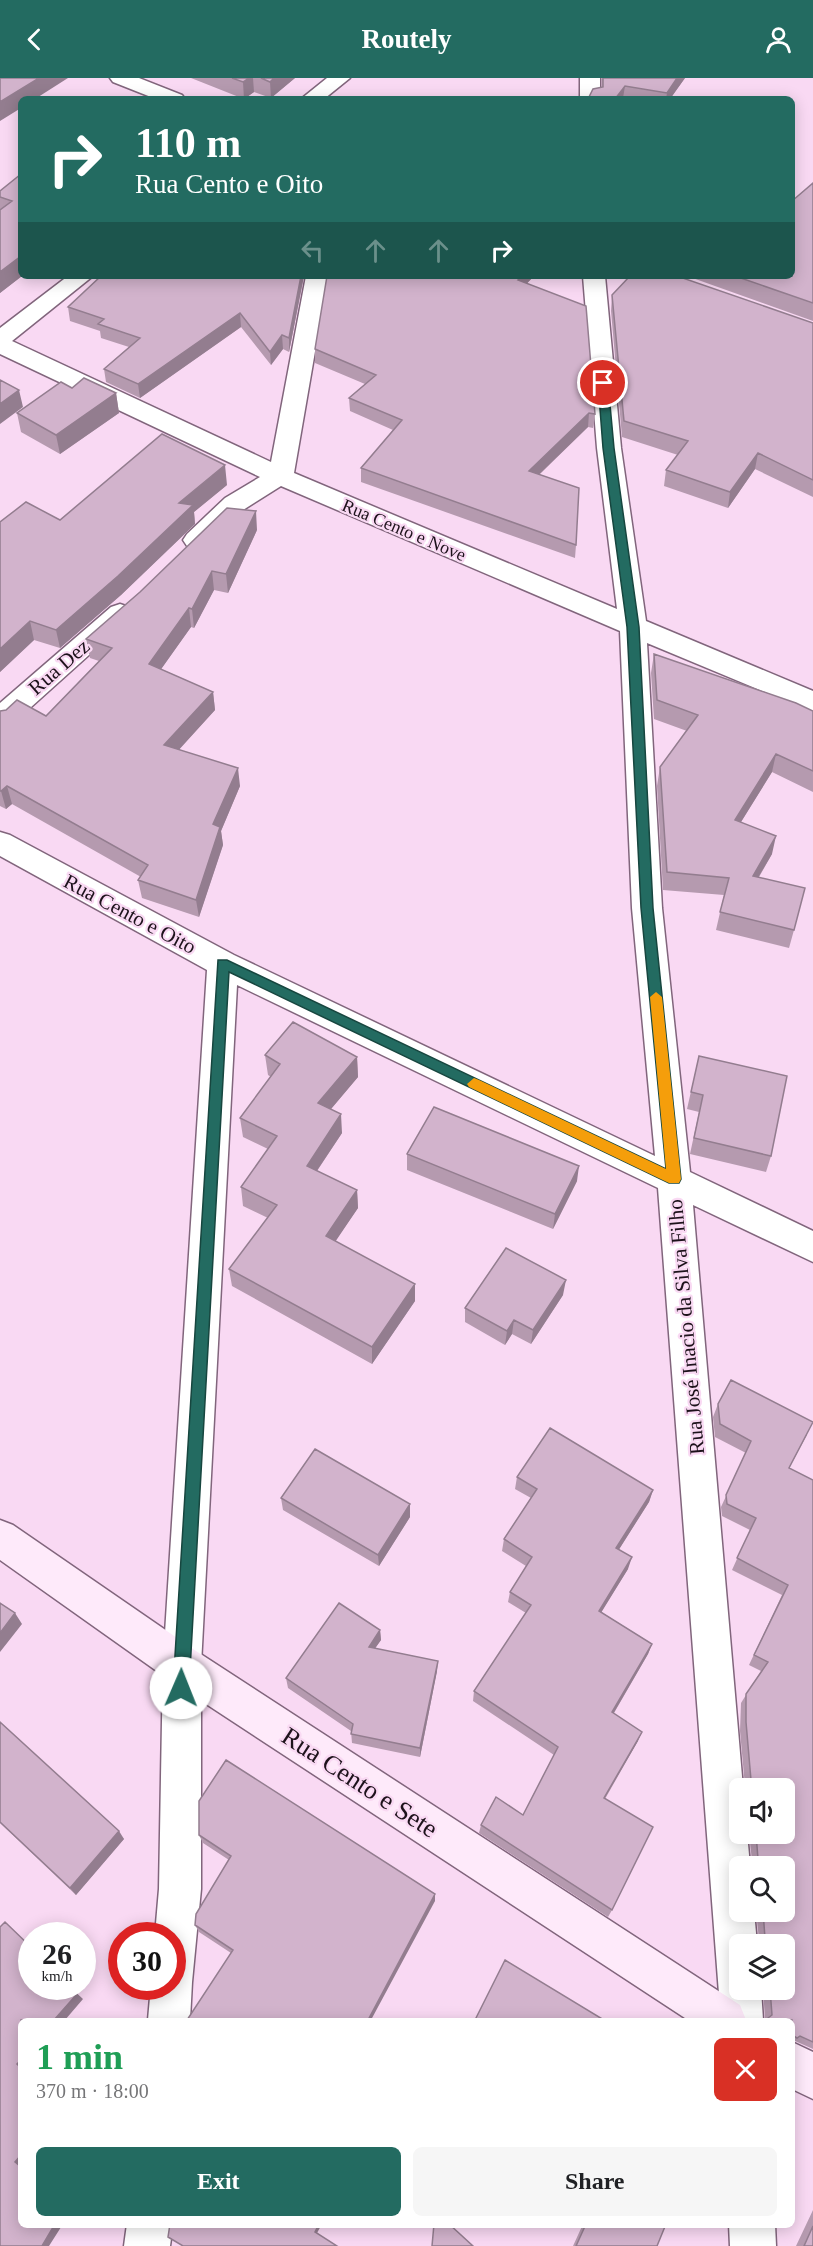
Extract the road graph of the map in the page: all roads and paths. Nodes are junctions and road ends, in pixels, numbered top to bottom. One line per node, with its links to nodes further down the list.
1 (120, 78): 4 (street)
2 (340, 78): 5 (street)
3 (590, 78): 6 (street)
4 (167, 96)
5 (315, 96)
6 (590, 96)
7 (78, 279): 10 (street)
8 (316, 279): 12 (street)
9 (594, 279): 15 (street, Rua José Inacio da Silva Filho)
10 (0, 339)
11 (0, 345): 12 (street, Rua Cento e Nove)
12 (280, 475): 13 (street); 15 (street, Rua Cento e Nove)
13 (182, 554)
14 (140, 595): 17 (street, Rua Dez)
15 (633, 627): 16 (street, Rua Cento e Nove); 20 (street, Rua José Inacio da Silva Filho)
16 (813, 702)
17 (0, 719)
18 (0, 843): 19 (street, Rua Cento e Oito)
19 (223, 964): 20 (street, Rua Cento e Oito); 23 (street)
20 (674, 1179): 21 (street, Rua Cento e Oito); 28 (street, Rua José Inacio da Silva Filho)
21 (813, 1247)
22 (0, 1538): 23 (street, Rua Cento e Sete)
23 (182, 1665): 24 (street); 27 (street, Rua Cento e Sete)
24 (177, 1922)
25 (171, 2000): 26 (street)
26 (169, 2018)
27 (722, 2018)
28 (742, 2018)
29 (795, 2066): 30 (street)
30 (813, 2077)
31 (149, 2228): 33 (street)
32 (752, 2228): 34 (street)
33 (147, 2246)
34 (753, 2246)

